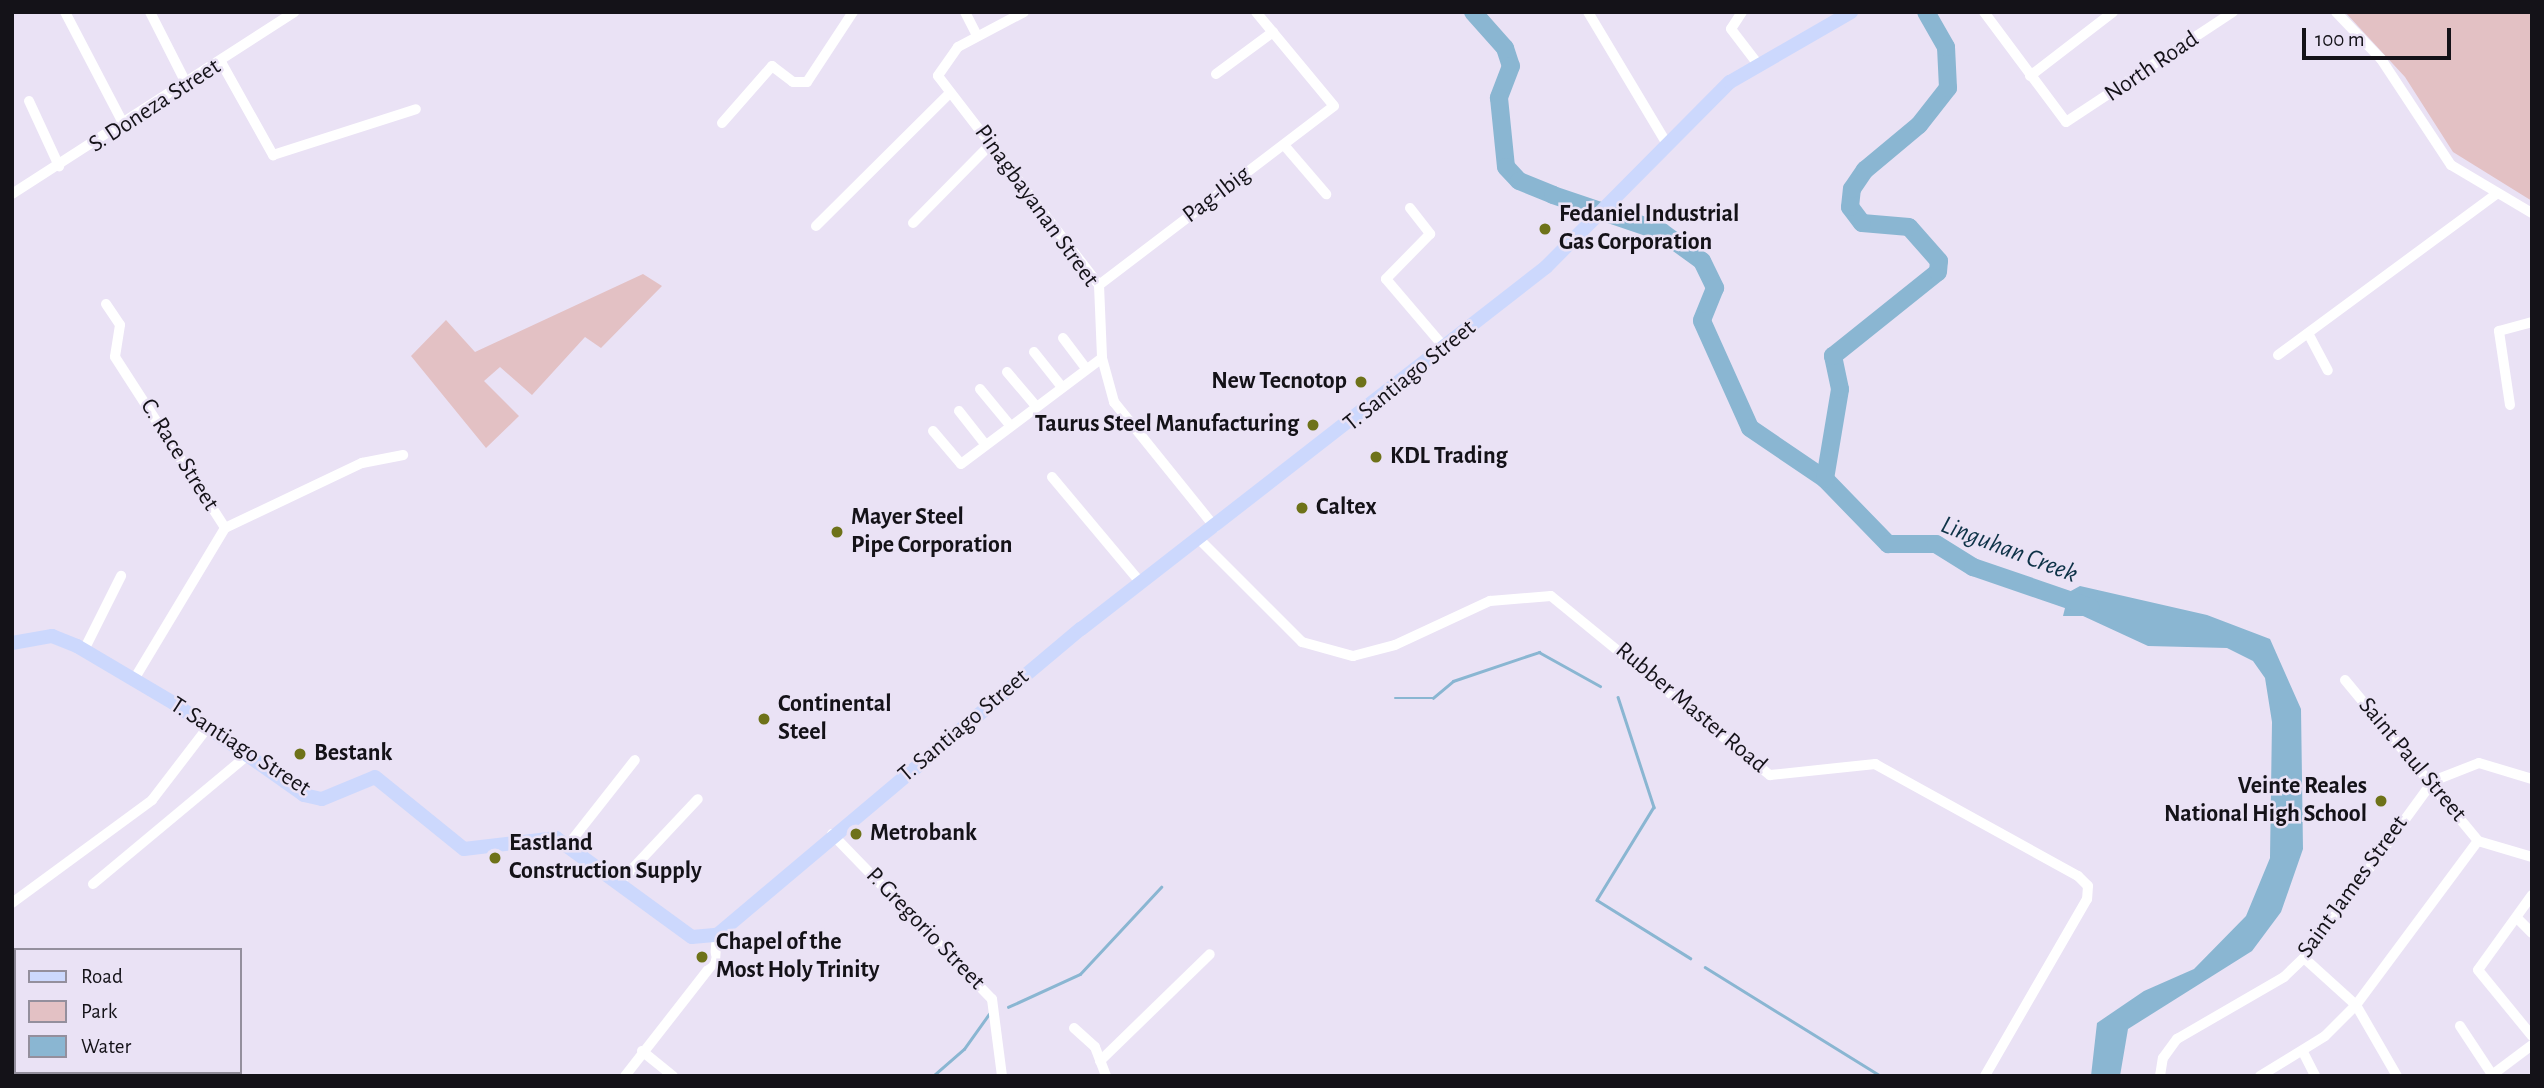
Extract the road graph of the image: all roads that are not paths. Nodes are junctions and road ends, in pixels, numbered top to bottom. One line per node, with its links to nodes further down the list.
1 (65, 12): 26 (street)
2 (150, 12): 21 (street)
3 (293, 12): 17 (street, S. Doneza Street)
4 (853, 12): 25 (street)
5 (965, 12): 16 (street)
6 (1024, 12): 16 (street)
7 (1256, 12): 15 (street)
8 (1588, 12): 28 (street)
9 (1742, 12): 18 (street)
10 (1851, 12): 18 (main road, T. Santiago Street)
11 (2113, 12): 20 (street)
12 (2233, 12): 20 (street, North Road)
13 (2336, 12): 33 (street)
14 (1986, 13): 20 (street)
15 (1273, 32): 19 (street); 29 (street, Pag-Ibig)
16 (978, 36): 22 (street, Pinagbayanan Street)
17 (221, 62): 21 (street, S. Doneza Street); 24 (street)
18 (1757, 63): 28 (main road, T. Santiago Street)
19 (1216, 74)
20 (2030, 76)
21 (187, 85): 26 (street, S. Doneza Street)
22 (950, 93): 27 (street, Pinagbayanan Street); 37 (street)
23 (29, 101): 30 (street)
24 (416, 109)
25 (722, 123)
26 (125, 127): 30 (street, S. Doneza Street)
27 (993, 142): 36 (street); 38 (street, Pinagbayanan Street)
28 (1667, 144): 43 (main road, T. Santiago Street)
29 (1284, 145): 32 (street); 38 (street, Pag-Ibig)
30 (59, 166): 31 (street, S. Doneza Street)
31 (12, 194)
32 (1326, 194)
33 (2495, 195): 35 (street); 41 (street)
34 (1410, 208): 43 (street)
35 (2532, 213)
36 (913, 223)
37 (816, 226)
38 (1100, 285): 46 (street, Pinagbayanan Street)
39 (106, 304): 61 (street, C. Race Street)
40 (2532, 321): 53 (street)
41 (2309, 335): 45 (street); 48 (street)
42 (1063, 338): 47 (street)
43 (1445, 348): 60 (main road, T. Santiago Street)
44 (1034, 352): 50 (street)
45 (2278, 355)
46 (1102, 358): 47 (street); 60 (street, Pinagbayanan Street)
47 (1086, 368): 50 (street)
48 (2328, 370)
49 (1007, 372): 52 (street)
50 (1060, 386): 52 (street)
51 (980, 389): 55 (street)
52 (1035, 405): 55 (street)
53 (2510, 405)
54 (958, 411): 57 (street)
55 (1010, 424): 57 (street)
56 (933, 430): 57 (street)
57 (985, 444)
58 (403, 456): 61 (street)
59 (1052, 477): 64 (street)
60 (1215, 527): 62 (main road, T. Santiago Street)
61 (225, 528): 67 (street, C. Race Street)
62 (1199, 539): 64 (main road, T. Santiago Street); 101 (street, Rubber Master Road)
63 (121, 576): 66 (street)
64 (1141, 583): 75 (main road, T. Santiago Street)
65 (12, 643): 66 (main road, T. Santiago Street)
66 (85, 650): 67 (main road, T. Santiago Street)
67 (135, 678): 69 (main road, T. Santiago Street)
68 (2345, 680): 73 (street, Saint Paul Street)
69 (208, 727): 70 (main road, T. Santiago Street); 82 (street)
70 (247, 755): 77 (main road, T. Santiago Street); 80 (street)
71 (635, 760): 77 (street)
72 (2532, 779): 73 (street)
73 (2433, 781): 76 (street, Saint Paul Street); 87 (street, Saint James Street)
74 (698, 799): 79 (street)
75 (832, 834): 85 (main road, T. Santiago Street); 99 (street, P. Gregorio Street)
76 (2477, 841): 78 (street); 88 (street)
77 (568, 845): 79 (main road, T. Santiago Street)
78 (2532, 857)
79 (619, 883): 85 (main road, T. Santiago Street)
80 (93, 884)
81 (2532, 895): 83 (street)
82 (12, 903)
83 (2517, 918): 84 (street); 91 (street)
84 (2532, 933)
85 (717, 935): 93 (street)
86 (1210, 954): 95 (street)
87 (2304, 958): 88 (street); 102 (street, Saint James Street)
88 (2356, 1005): 94 (street); 105 (street)
89 (2460, 1026): 96 (street)
90 (1074, 1028): 95 (street)
91 (2532, 1036)
92 (2532, 1045): 96 (street)
93 (642, 1051): 97 (street); 98 (street)
94 (2303, 1052): 103 (street); 104 (street)
95 (1100, 1060): 100 (street)
96 (2493, 1075)
97 (625, 1076)
98 (673, 1076)
99 (1002, 1076)
100 (1106, 1076)
101 (1985, 1076)
102 (2160, 1076)
103 (2260, 1076)
104 (2315, 1076)
105 (2397, 1076)

